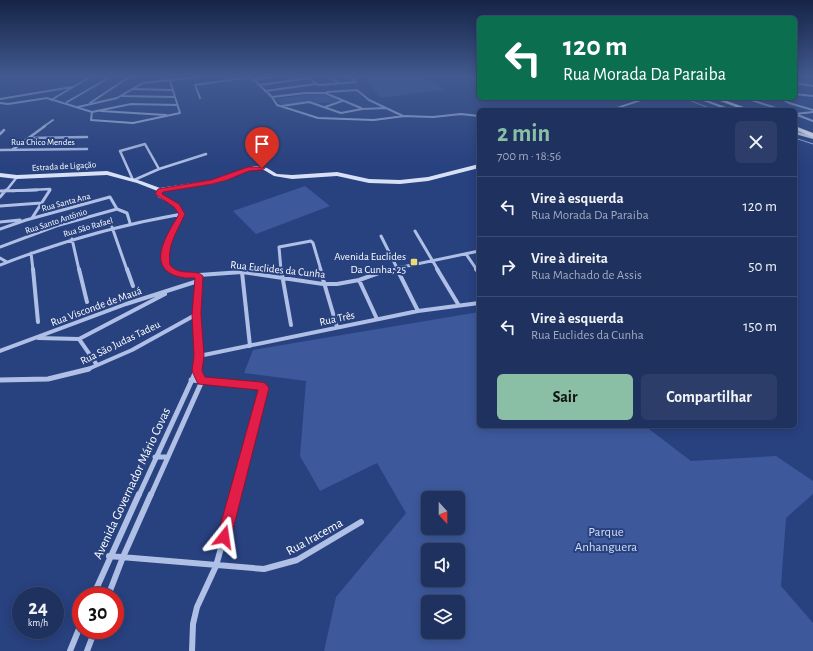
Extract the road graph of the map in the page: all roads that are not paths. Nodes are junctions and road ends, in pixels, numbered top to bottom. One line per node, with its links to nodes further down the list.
1 (119, 106): 11 (street)
2 (178, 106): 15 (street)
3 (281, 106): 17 (street)
4 (355, 106): 10 (street)
5 (383, 106): 9 (street)
6 (799, 106): 12 (street)
7 (78, 107): 13 (street)
8 (324, 107): 10 (street)
9 (386, 108): 10 (street); 17 (street)
10 (362, 109)
11 (97, 111): 13 (street); 15 (street)
12 (813, 111): 14 (street)
13 (92, 112): 15 (street)
14 (797, 114)
15 (172, 115)
16 (797, 115): 20 (street)
17 (404, 116): 18 (street)
18 (477, 116)
19 (53, 120): 29 (street)
20 (813, 121)
21 (797, 127): 24 (highway)
22 (797, 128): 27 (highway)
23 (0, 130): 26 (street)
24 (813, 131)
25 (797, 133): 30 (main road)
26 (0, 134)
27 (813, 135)
28 (87, 137): 29 (street)
29 (29, 138): 33 (street)
30 (813, 138)
31 (87, 149): 33 (street, Rua Chico Mendes)
32 (0, 150): 33 (street, Rua Chico Mendes)
33 (11, 150)
34 (206, 154): 36 (street)
35 (477, 167): 40 (main road, Estrada de Ligação)
36 (159, 169): 39 (street); 39 (street)
37 (0, 175): 38 (main road, Estrada de Ligação)
38 (17, 177): 39 (main road, Estrada de Ligação); 42 (street)
39 (134, 180): 40 (main road, Estrada de Ligação)
40 (160, 190): 47 (street)
41 (0, 192): 42 (street)
42 (5, 192): 43 (street); 44 (street)
43 (0, 197)
44 (41, 204): 45 (street); 48 (street)
45 (0, 206)
46 (117, 209): 48 (street, Rua Santa Ana); 51 (street); 57 (street, Rua Santo Antônio)
47 (182, 214): 51 (street, Rua São Rafael); 68 (street, Rua Euclides da Cunha)
48 (32, 218): 49 (street, Rua Santa Ana)
49 (26, 220): 50 (street, Rua Santa Ana); 53 (street, Rua Santa Ana)
50 (0, 222)
51 (130, 223): 52 (street, Rua São Rafael)
52 (112, 227): 56 (street, Rua São Rafael); 73 (street)
53 (0, 229)
54 (415, 231): 62 (street)
55 (381, 236): 65 (street)
56 (72, 239): 59 (street, Rua São Rafael); 75 (street)
57 (0, 247)
58 (477, 251): 60 (street, Rua Euclides da Cunha)
59 (31, 253): 63 (street, Rua São Rafael); 81 (street)
60 (466, 254): 62 (street, Rua Euclides da Cunha); 66 (street)
61 (0, 258): 63 (street)
62 (432, 261): 65 (street, Rua Euclides da Cunha); 77 (street)
63 (6, 262): 64 (street, Rua São Rafael)
64 (0, 265)
65 (396, 267): 70 (street, Rua Euclides da Cunha); 78 (street)
66 (477, 270)
67 (242, 272): 68 (street, Rua Euclides da Cunha); 69 (street, Rua Euclides da Cunha); 86 (street)
68 (199, 276): 71 (street)
69 (282, 278): 72 (street, Rua Euclides da Cunha); 72 (street); 82 (street)
70 (359, 280): 72 (street, Rua Euclides da Cunha); 80 (street)
71 (198, 281): 74 (street, Rua Visconde de Mauá); 79 (street)
72 (323, 284): 83 (street)
73 (133, 286)
74 (173, 290): 84 (street, Rua Visconde de Mauá); 85 (street)
75 (87, 302)
76 (477, 303): 77 (street, Rua Três)
77 (458, 304): 78 (street, Rua Três)
78 (418, 311): 80 (street, Rua Três)
79 (196, 314): 88 (street); 89 (street, Rua São Judas Tadeu)
80 (377, 319): 83 (street, Rua Três)
81 (38, 322)
82 (291, 325)
83 (336, 327): 86 (street, Rua Três)
84 (36, 338): 85 (street); 87 (street, Rua Visconde de Mauá)
85 (79, 340): 89 (street)
86 (250, 346): 88 (street, Rua Três)
87 (0, 350)
88 (199, 356): 90 (street)
89 (97, 365): 91 (street, Rua São Judas Tadeu)
90 (197, 371): 92 (street, Avenida Governador Mário Covas); 93 (street)
91 (0, 380)
92 (191, 380): 93 (street); 94 (street, Avenida Governador Mário Covas)
93 (202, 381): 95 (street, Avenida Governador Mário Covas); 99 (street)
94 (155, 457): 95 (street); 97 (street, Avenida Governador Mário Covas)
95 (167, 457): 98 (street, Avenida Governador Mário Covas)
96 (361, 522): 99 (street, Rua Iracema)
97 (109, 556): 98 (street, Rua Iracema); 100 (street, Avenida Governador Mário Covas)
98 (123, 557): 99 (street, Rua Iracema); 101 (street, Avenida Governador Mário Covas)
99 (216, 566): 106 (street)
100 (97, 587)
101 (111, 587)
102 (75, 639): 104 (street)
103 (92, 639): 105 (street)
104 (70, 651)
105 (87, 651)
106 (192, 651)

